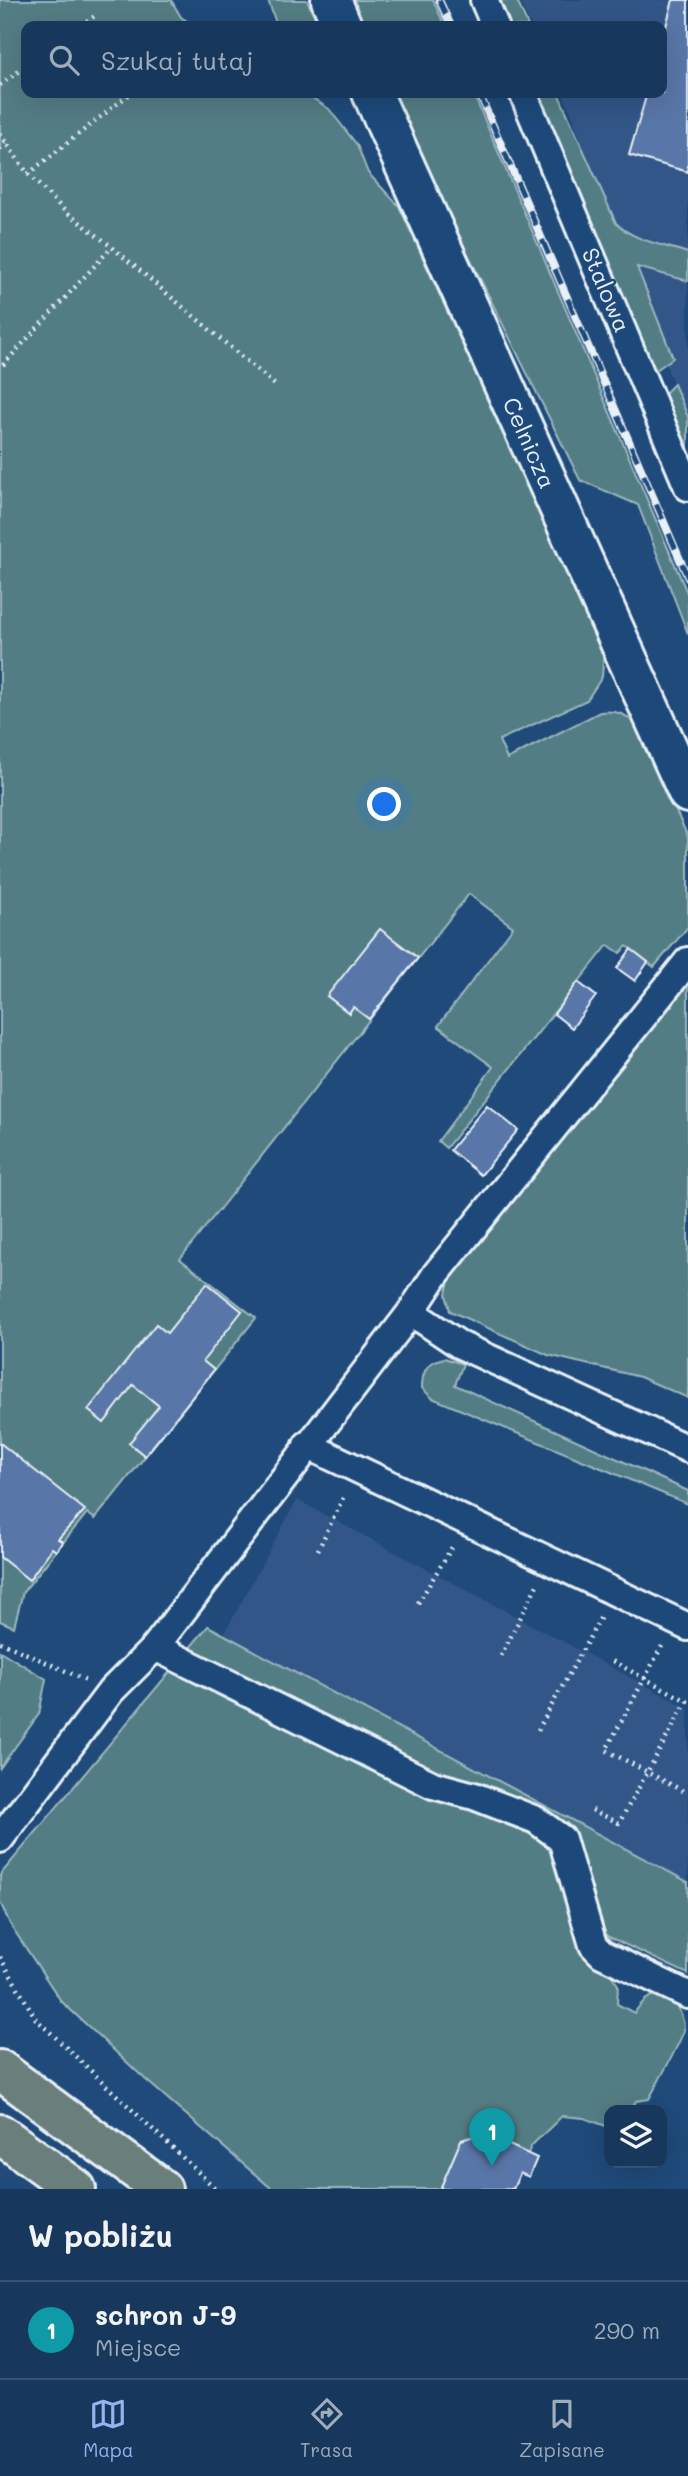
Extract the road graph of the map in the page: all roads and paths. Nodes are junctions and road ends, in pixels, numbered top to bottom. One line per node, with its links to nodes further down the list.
1 (331, 0): 5 (street)
2 (484, 0): 6 (street)
3 (96, 15): 4 (path)
4 (88, 21)
5 (340, 21)
6 (493, 21)
7 (21, 70): 8 (path)
8 (0, 85)
9 (125, 98): 15 (path)
10 (374, 98): 20 (street, Celnicza)
11 (525, 98): 19 (street, Stalowa)
12 (0, 134): 13 (path)
13 (6, 143): 14 (path); 15 (path)
14 (0, 149)
15 (28, 174): 16 (path)
16 (111, 247): 17 (path); 18 (path)
17 (3, 365)
18 (275, 386)
19 (688, 487)
20 (688, 793)
21 (688, 961): 22 (street)
22 (411, 1312): 23 (street); 24 (street)
23 (307, 1445): 25 (street); 33 (street)
24 (688, 1449)
25 (357, 1469): 26 (street); 27 (path)
26 (467, 1522): 28 (street); 30 (path)
27 (318, 1550)
28 (550, 1561): 29 (street); 34 (path)
29 (614, 1592): 31 (street); 38 (path)
30 (418, 1604)
31 (682, 1624): 36 (path)
32 (0, 1642): 37 (path)
33 (155, 1647): 37 (street); 44 (street)
34 (501, 1656)
35 (612, 1661): 36 (path)
36 (645, 1678): 39 (path); 39 (path)
37 (111, 1691): 42 (street)
38 (538, 1730)
39 (647, 1773): 40 (path); 41 (path)
40 (682, 1791)
41 (592, 1810)
42 (0, 1839)
43 (0, 1957): 49 (path)
44 (688, 1995)
45 (0, 2070): 48 (main road)
46 (0, 2134): 47 (main road)
47 (76, 2189)
48 (162, 2189)
49 (216, 2189)

